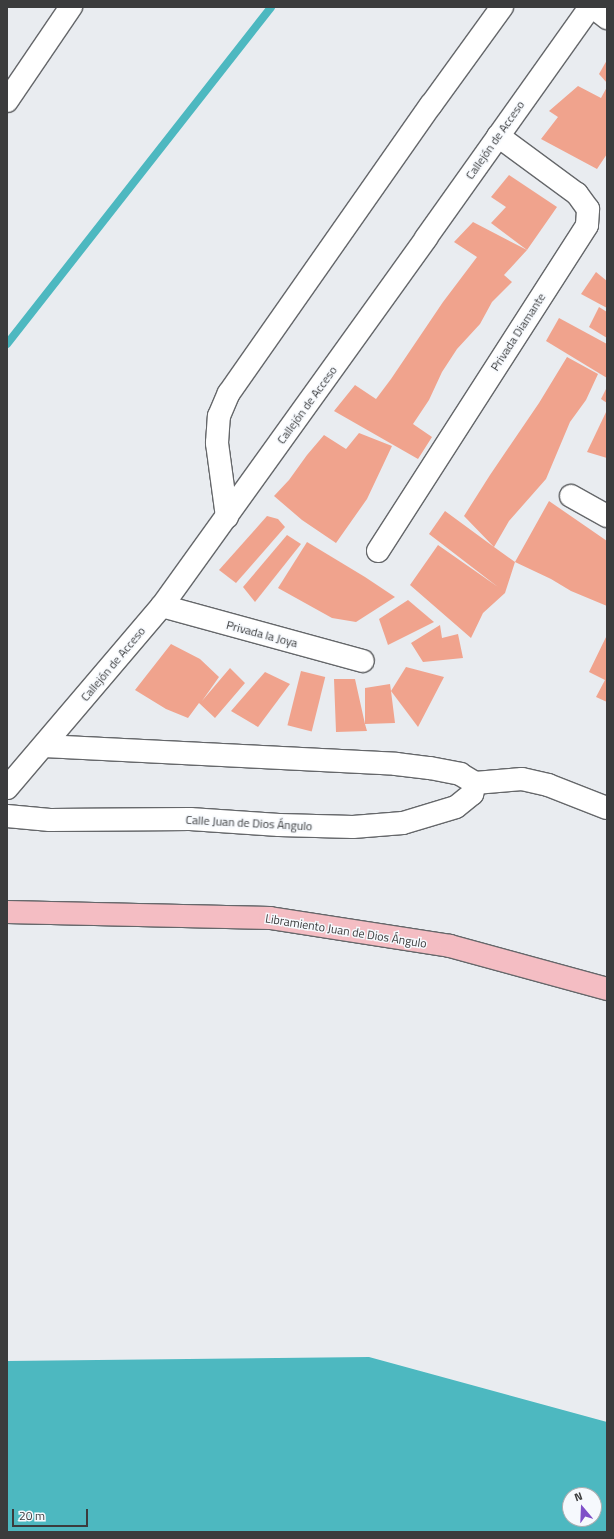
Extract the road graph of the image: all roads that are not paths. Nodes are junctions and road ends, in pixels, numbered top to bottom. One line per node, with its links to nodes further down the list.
1 (71, 7): 5 (street)
2 (502, 7): 9 (street)
3 (591, 7): 4 (street); 6 (street, Callejón de Acceso)
4 (607, 18)
5 (7, 101)
6 (498, 136): 9 (street, Callejón de Acceso); 10 (street, Privada Diamante)
7 (571, 496): 8 (street)
8 (607, 516)
9 (226, 517): 11 (street, Callejón de Acceso)
10 (378, 551)
11 (162, 606): 12 (street, Privada la Joya); 13 (street, Callejón de Acceso)
12 (363, 661)
13 (44, 746): 14 (street); 15 (street, Callejón de Acceso)
14 (475, 783): 16 (street); 17 (street, Calle Juan de Dios Ángulo)
15 (7, 788)
16 (607, 808)
17 (7, 816)
18 (7, 912): 19 (highway, Libramiento Juan de Dios Ángulo)
19 (607, 989)

